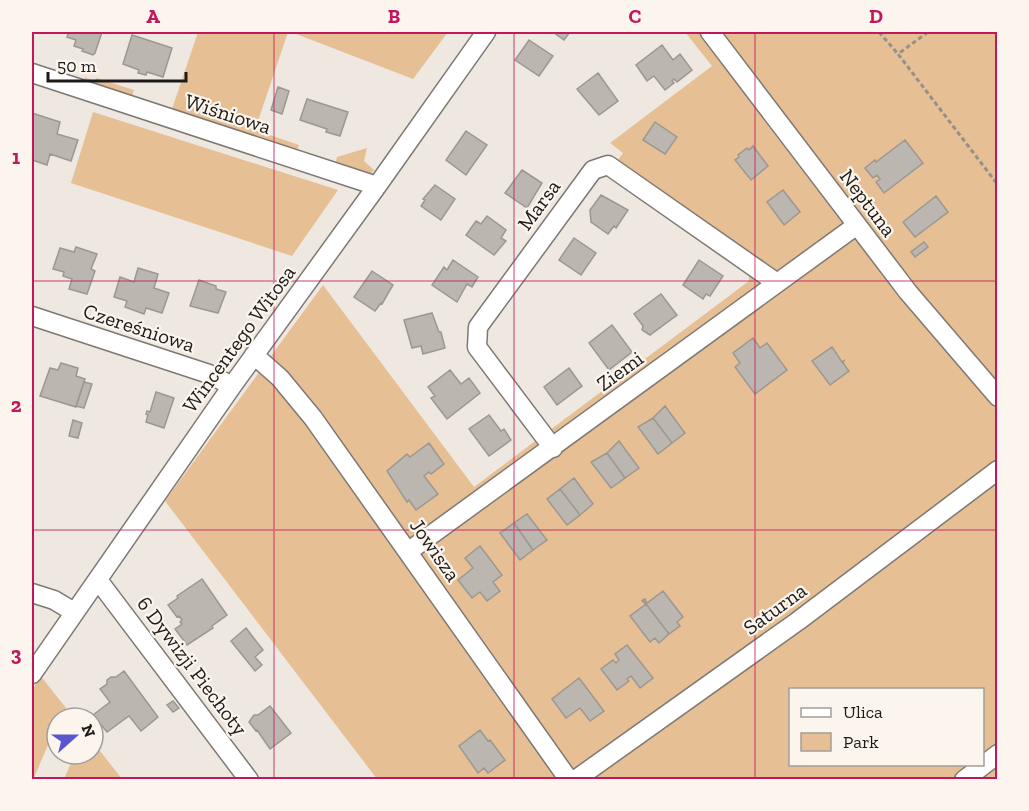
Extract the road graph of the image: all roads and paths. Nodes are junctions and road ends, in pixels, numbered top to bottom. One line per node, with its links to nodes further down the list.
1 (486, 32): 8 (street, Wincentego Witosa)
2 (710, 32): 9 (street, Neptuna)
3 (879, 32): 5 (path)
4 (928, 32): 5 (path)
5 (898, 54): 7 (path)
6 (32, 73): 8 (street, Wiśniowa)
7 (998, 185)
8 (377, 186): 12 (street, Wincentego Witosa)
9 (857, 225): 10 (street, Ziemi); 14 (street, Neptuna)
10 (777, 283): 15 (street, Ziemi); 15 (street, Marsa)
11 (32, 316): 13 (street, Czereśniowa)
12 (254, 355): 13 (street, Wincentego Witosa); 17 (street, Jowisza)
13 (232, 386): 18 (street, Wincentego Witosa)
14 (998, 397)
15 (553, 448): 17 (street, Ziemi)
16 (998, 470): 27 (street, Saturna)
17 (409, 551): 26 (street, Jowisza)
18 (98, 580): 20 (street, Wincentego Witosa); 25 (street, 6 Dywizji Piechoty)
19 (32, 592): 20 (street)
20 (74, 612): 21 (street, Wincentego Witosa)
21 (32, 674)
22 (998, 754): 23 (street)
23 (984, 765)
24 (982, 766): 28 (street)
25 (249, 780)
26 (568, 780)
27 (574, 780)
28 (964, 780)

